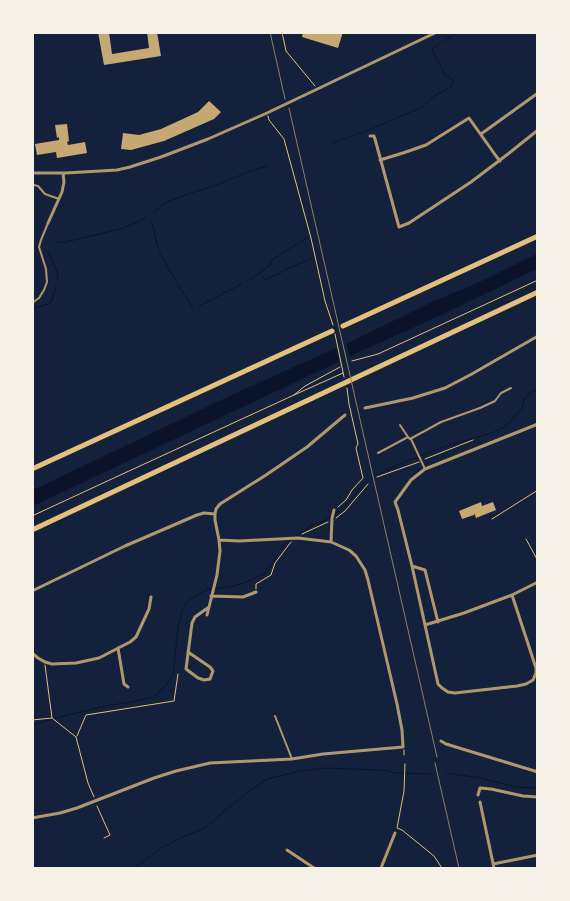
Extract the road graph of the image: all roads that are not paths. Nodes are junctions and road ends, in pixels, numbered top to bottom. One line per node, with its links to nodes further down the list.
1 (437, 32): 9 (street)
2 (538, 93): 4 (street)
3 (538, 130): 7 (street)
4 (481, 134): 6 (street); 7 (street)
5 (370, 136): 6 (street)
6 (380, 160): 7 (street)
7 (500, 161)
8 (32, 173): 9 (street)
9 (63, 173): 11 (street)
10 (32, 182): 11 (lane)
11 (58, 199): 12 (street)
12 (48, 223): 15 (lane)
13 (538, 236): 16 (highway)
14 (538, 292): 30 (highway)
15 (32, 303)
16 (343, 326)
17 (332, 331): 27 (highway)
18 (538, 336): 20 (street)
19 (511, 388): 24 (lane)
20 (365, 408)
21 (345, 415): 29 (street)
22 (538, 424): 26 (street)
23 (400, 425): 24 (lane)
24 (409, 438): 25 (lane); 26 (lane)
25 (378, 453)
26 (425, 468): 33 (street)
27 (32, 469)
28 (333, 511): 32 (street)
29 (215, 514): 31 (street); 35 (street)
30 (32, 530)
31 (219, 540): 32 (street); 38 (street)
32 (331, 542): 50 (street)
33 (412, 566): 42 (street); 43 (street)
34 (538, 582): 37 (street)
35 (32, 591)
36 (256, 592): 38 (street)
37 (512, 595): 42 (street); 43 (street)
38 (211, 596): 40 (street)
39 (151, 597): 44 (street)
40 (209, 607): 41 (street); 45 (street)
41 (207, 615)
42 (438, 622): 43 (street)
43 (426, 625)
44 (118, 648): 46 (street); 47 (street)
45 (188, 652): 45 (street)
46 (32, 653)
47 (128, 687)
48 (274, 716): 50 (lane)
49 (441, 741): 51 (street)
50 (292, 759): 55 (street)
51 (538, 772)
52 (478, 796): 53 (street)
53 (538, 797)
54 (480, 802): 59 (street)
55 (32, 818)
56 (395, 833): 61 (street)
57 (287, 850): 60 (street)
58 (537, 856): 59 (street)
59 (494, 866)
60 (314, 868)
61 (381, 868)

